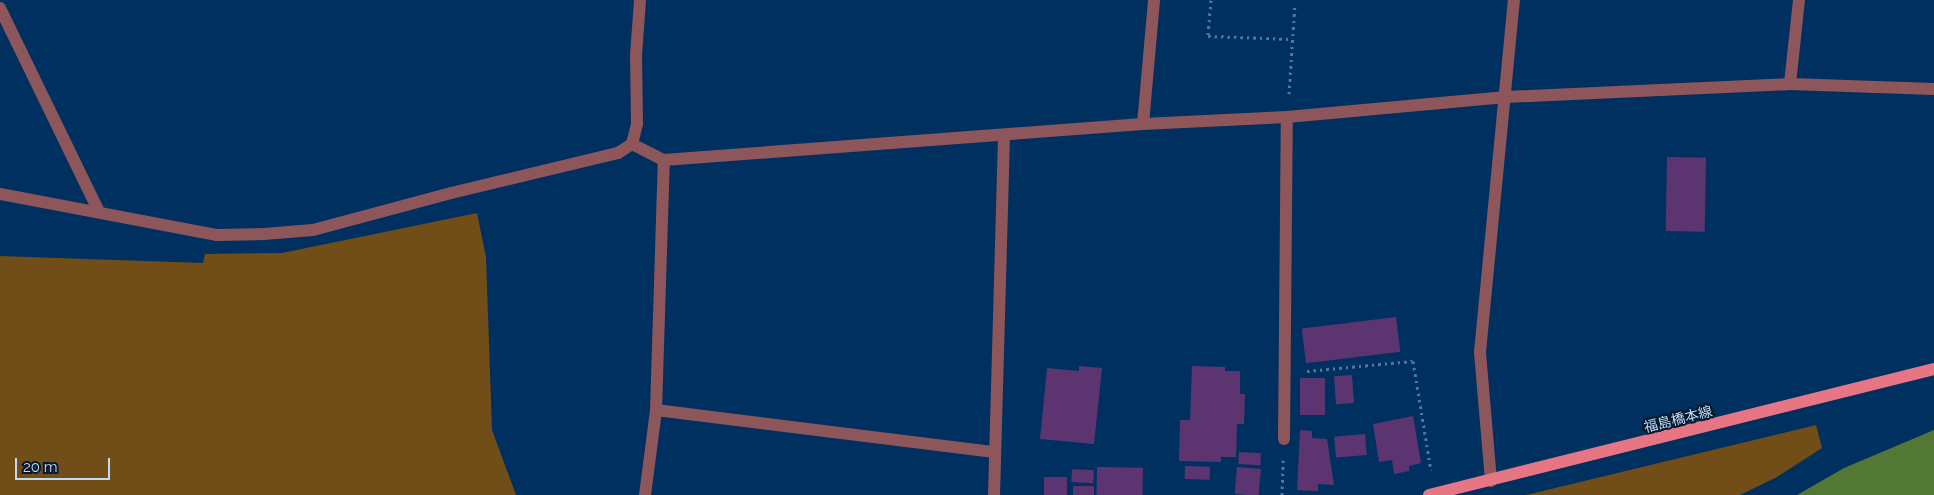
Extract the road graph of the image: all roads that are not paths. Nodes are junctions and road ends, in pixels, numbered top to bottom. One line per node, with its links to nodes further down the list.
1 (640, 0): 12 (street)
2 (1154, 0): 10 (street)
3 (1514, 0): 8 (street)
4 (1799, 0): 6 (street)
5 (0, 8): 15 (street)
6 (1790, 84): 7 (street); 8 (street)
7 (1934, 89)
8 (1506, 97): 9 (street); 20 (street)
9 (1287, 117): 10 (street); 18 (street)
10 (1143, 124): 11 (street)
11 (1004, 135): 13 (street); 19 (street)
12 (632, 144): 13 (street); 15 (street)
13 (664, 160): 17 (street)
14 (0, 194): 15 (street)
15 (99, 212)
16 (1934, 369): 20 (main road, 福島橋本線)
17 (656, 410): 19 (street); 22 (street)
18 (1284, 440)
19 (994, 452): 23 (street)
20 (1491, 481): 21 (main road, 福島橋本線)
21 (1432, 494)
22 (645, 495)
23 (994, 495)

